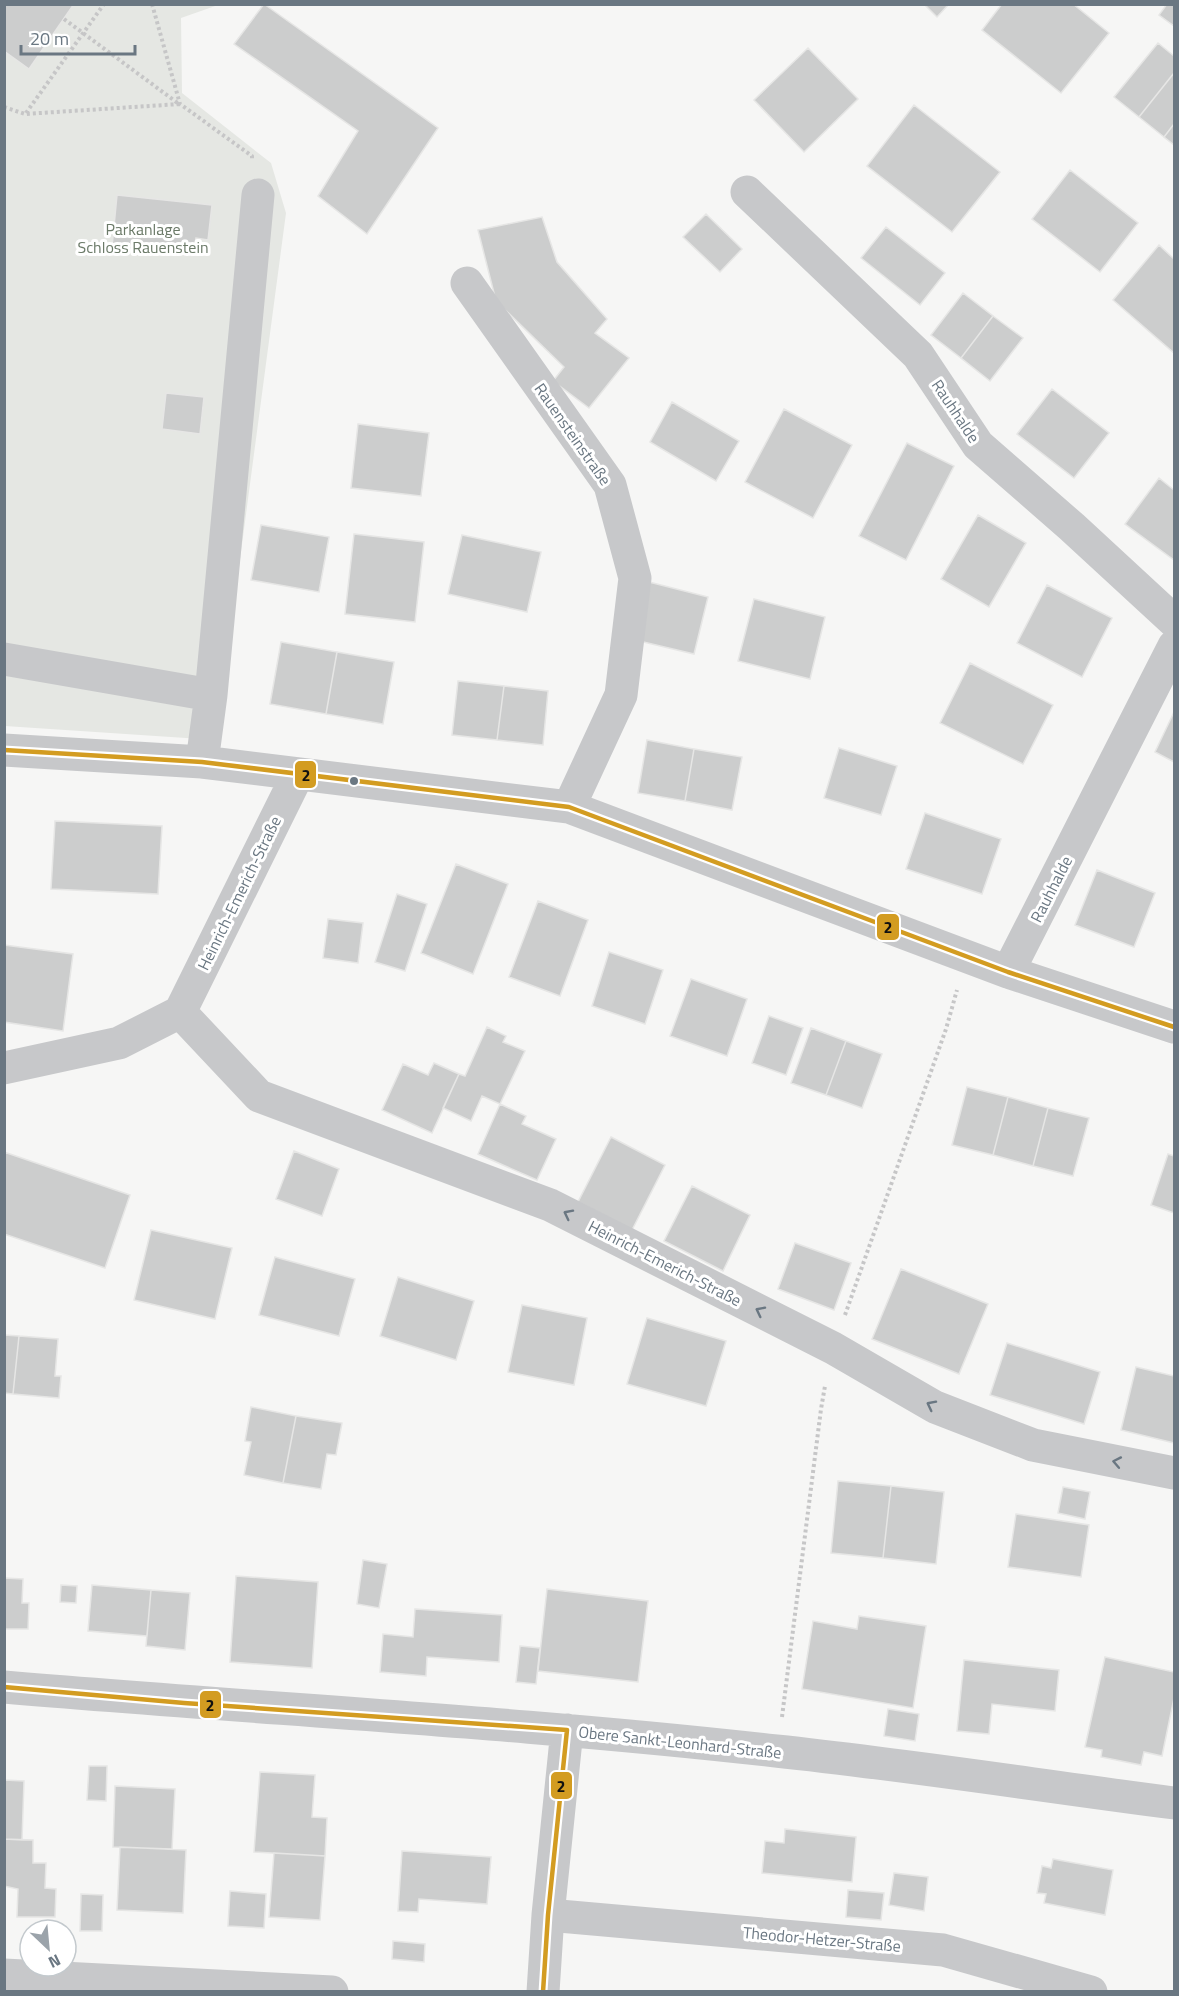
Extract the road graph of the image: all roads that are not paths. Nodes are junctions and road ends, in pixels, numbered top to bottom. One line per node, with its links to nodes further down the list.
1 (747, 192): 4 (street, Rauhhalde)
2 (258, 195): 7 (street)
3 (467, 283): 11 (street, Rauensteinstraße)
4 (1174, 621)
5 (1174, 646): 12 (street, Rauhhalde)
6 (4, 659): 7 (street)
7 (212, 695): 9 (street)
8 (4, 750): 9 (street)
9 (202, 762): 10 (street)
10 (298, 774): 11 (street); 13 (street, Heinrich-Emerich-Straße)
11 (569, 807): 12 (street)
12 (1008, 972): 14 (street)
13 (180, 1012): 15 (street); 16 (street, Heinrich-Emerich-Straße, one-way to 13)
14 (1174, 1027)
15 (4, 1068)
16 (1174, 1473)
17 (4, 1688): 18 (street, Obere Sankt-Leonhard-Straße)
18 (567, 1730): 19 (street, Obere Sankt-Leonhard-Straße); 20 (street)
19 (1174, 1803)
20 (548, 1915): 23 (street); 24 (street, Theodor-Hetzer-Straße)
21 (4, 1975): 22 (street)
22 (332, 1992)
23 (543, 1992)
24 (1091, 1992)

